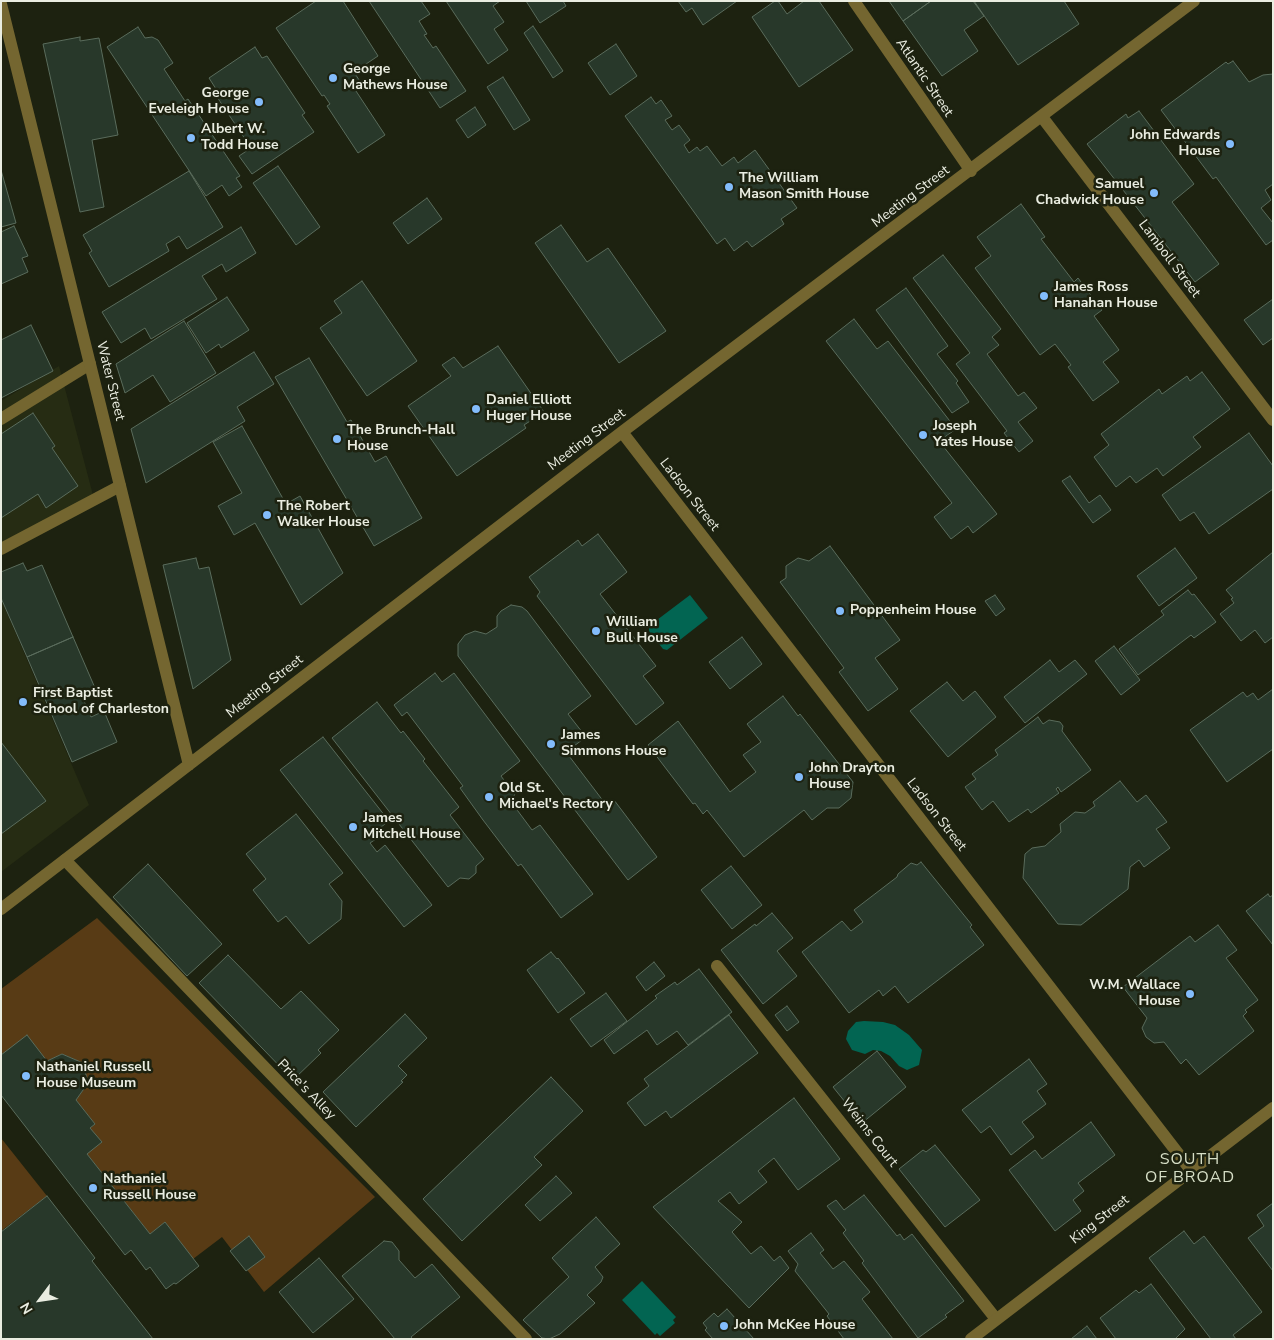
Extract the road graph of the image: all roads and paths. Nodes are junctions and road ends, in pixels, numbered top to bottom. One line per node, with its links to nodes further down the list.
1 (854, 1): 5 (street, Atlantic Street)
2 (1194, 1): 4 (street, Meeting Street)
3 (1, 4): 6 (street, Water Street)
4 (1042, 117): 5 (street, Meeting Street); 8 (street, Lamboll Street)
5 (970, 171): 9 (street, Meeting Street)
6 (90, 364): 7 (street); 10 (street, Water Street)
7 (1, 419)
8 (1273, 420)
9 (622, 432): 12 (street, Meeting Street); 17 (street, Ladson Street)
10 (120, 486): 11 (street); 12 (street, Water Street)
11 (1, 549)
12 (189, 765): 13 (street, Meeting Street)
13 (65, 860): 14 (street, Meeting Street); 19 (street, Price's Alley)
14 (1, 909)
15 (717, 966): 18 (street, Weims Court)
16 (1273, 1108): 17 (street, King Street)
17 (1190, 1169): 18 (street, King Street)
18 (996, 1319): 20 (street, King Street)
19 (526, 1339)
20 (971, 1339)

